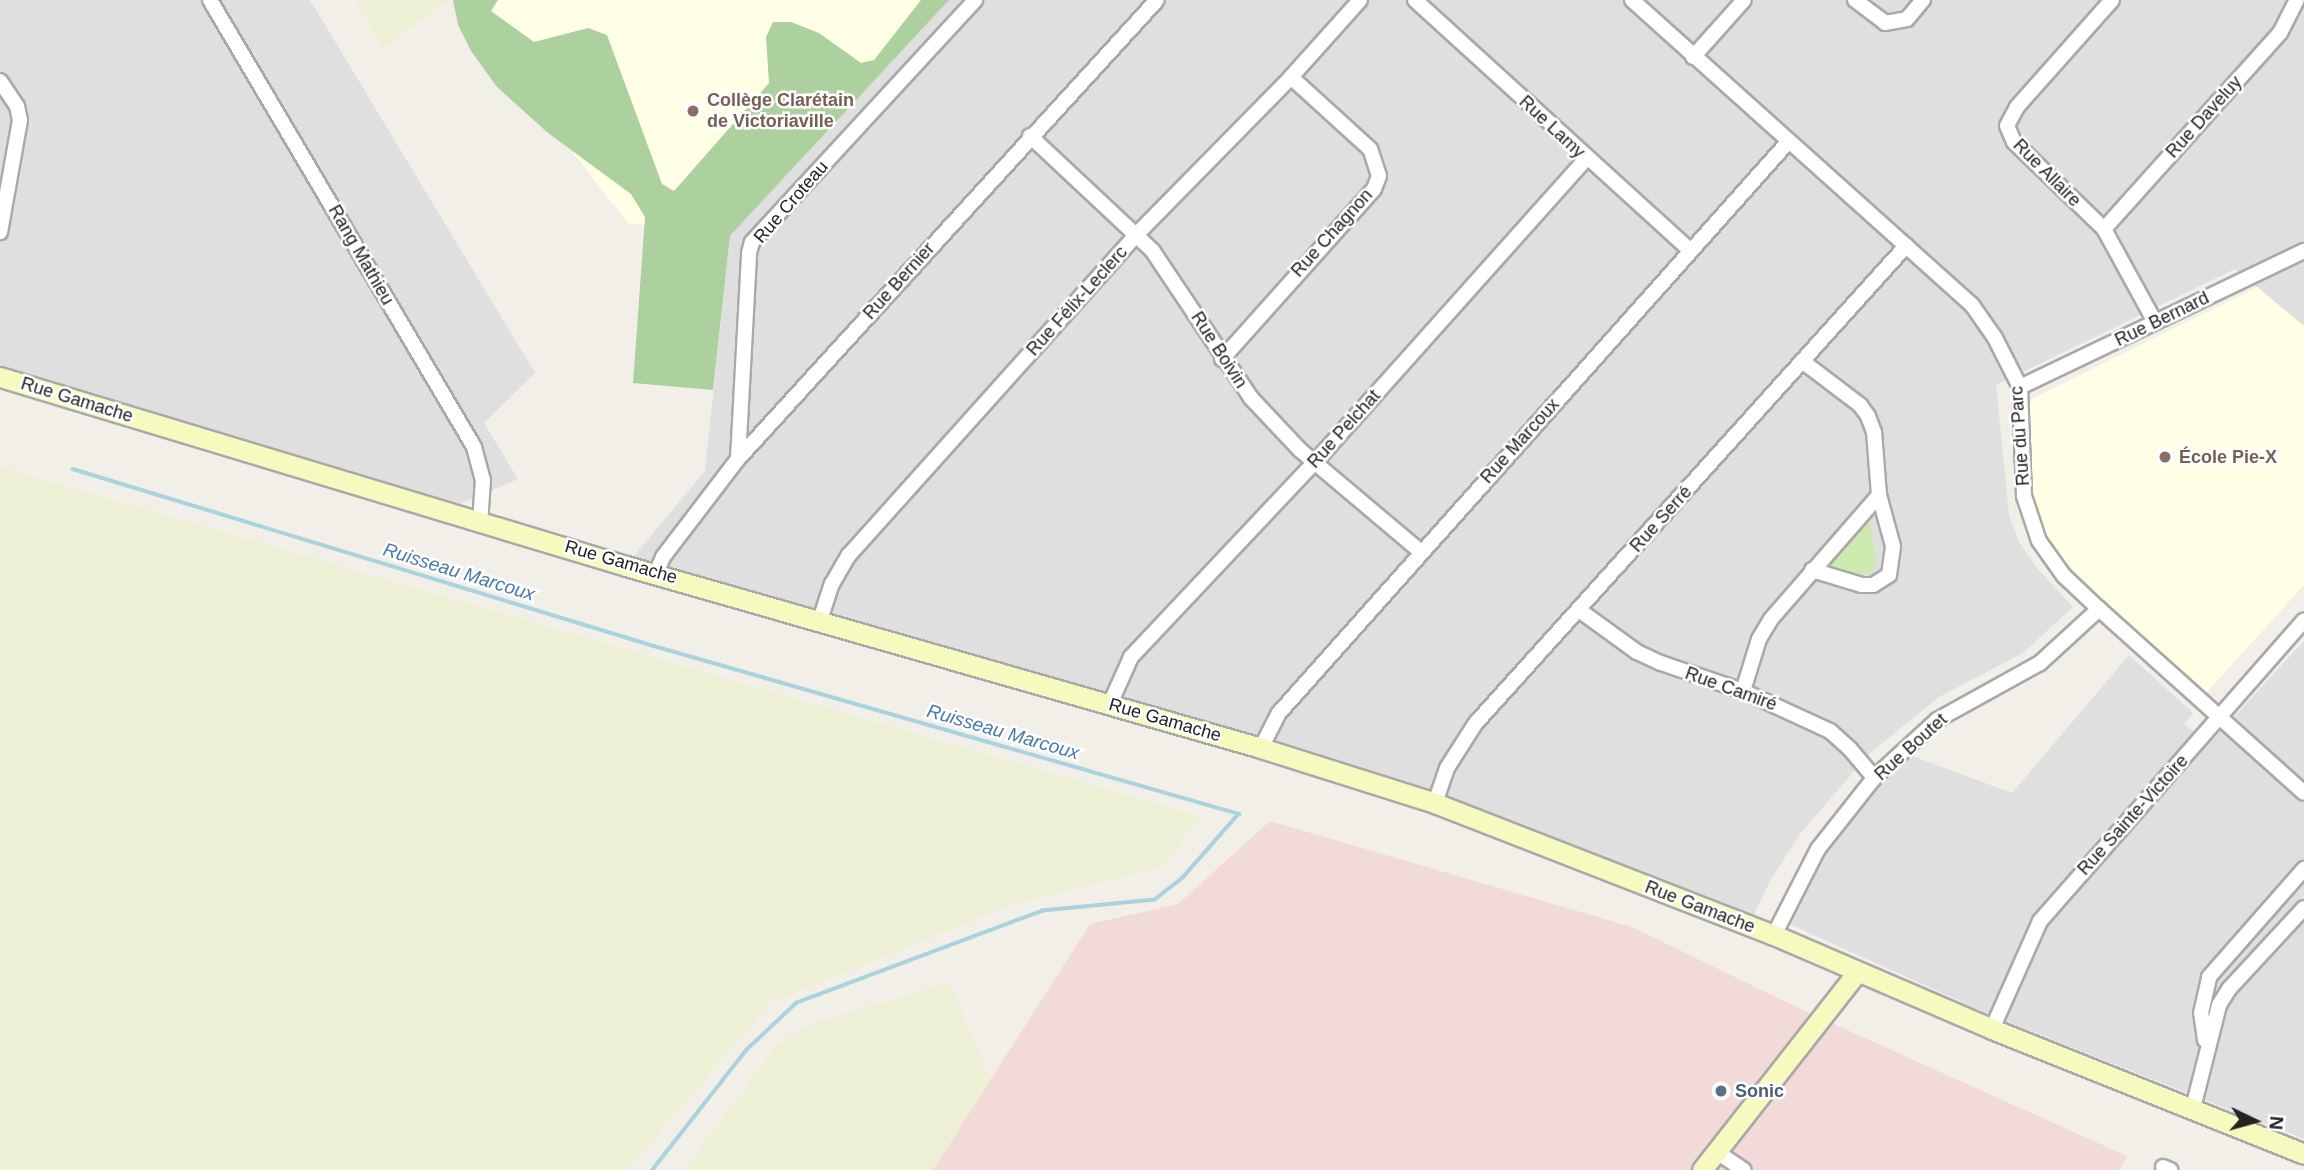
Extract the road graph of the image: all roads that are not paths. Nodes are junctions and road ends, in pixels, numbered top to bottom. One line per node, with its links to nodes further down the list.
1 (210, 0): 32 (street, Rang Mathieu)
2 (975, 0): 29 (street, Rue Croteau)
3 (1157, 0): 15 (street, Rue Bernier)
4 (1360, 0): 13 (street, Rue Félix-Leclerc)
5 (1415, 0): 17 (street, Rue Lamy)
6 (1632, 0): 12 (street, Rue du Parc)
7 (1744, 0): 12 (street)
8 (1855, 0): 9 (street)
9 (1923, 0)
10 (2112, 0): 18 (street, Rue Allaire)
11 (2297, 0): 18 (street, Rue Daveluy)
12 (1693, 57): 16 (street, Rue du Parc)
13 (1291, 77): 20 (street, Rue Félix-Leclerc); 25 (street, Rue Chagnon)
14 (0, 81): 19 (street)
15 (1030, 136): 20 (street, Rue Boivin); 29 (street, Rue Bernier)
16 (1789, 141): 21 (street, Rue du Parc); 22 (street, Rue Marcoux)
17 (1586, 159): 22 (street, Rue Lamy); 30 (street, Rue Pelchat)
18 (2104, 229): 24 (street, Rue Allaire)
19 (0, 232)
20 (1136, 235): 25 (street, Rue Boivin); 38 (street, Rue Félix-Leclerc)
21 (1906, 246): 26 (street, Rue Serré); 28 (street, Rue du Parc)
22 (1691, 251): 33 (street, Rue Marcoux)
23 (2304, 251): 24 (street, Rue Bernard)
24 (2155, 322): 28 (street, Rue Bernard)
25 (1222, 359): 30 (street, Rue Boivin)
26 (1802, 361): 31 (street); 36 (street, Rue Serré)
27 (0, 377): 32 (street, Rue Gamache)
28 (2020, 387): 37 (street, Rue du Parc)
29 (738, 459): 35 (street, Rue Bernier)
30 (1315, 462): 33 (street, Rue Boivin); 41 (street, Rue Pelchat)
31 (1879, 495): 34 (street); 34 (street)
32 (480, 519): 35 (street, Rue Gamache)
33 (1421, 552): 43 (street, Rue Marcoux)
34 (1812, 570): 40 (street)
35 (656, 573): 38 (street, Rue Gamache)
36 (1579, 610): 40 (street, Rue Camiré); 46 (street, Rue Serré)
37 (2099, 610): 42 (street, Rue du Parc); 44 (street, Rue Boutet)
38 (820, 620): 41 (street, Rue Gamache)
39 (2304, 620): 42 (street, Rue Sainte-Victoire)
40 (1744, 691): 44 (street, Rue Camiré)
41 (1110, 704): 43 (street, Rue Gamache)
42 (2221, 716): 45 (street, Rue du Parc); 51 (street, Rue Sainte-Victoire)
43 (1261, 748): 46 (street, Rue Gamache)
44 (1874, 778): 49 (street, Rue Boutet)
45 (2304, 793)
46 (1435, 803): 49 (street, Rue Gamache)
47 (2304, 869): 52 (street)
48 (2304, 908): 52 (street)
49 (1774, 935): 50 (street, Rue Gamache)
50 (1857, 972): 51 (street, Rue Gamache); 54 (street)
51 (1992, 1029): 53 (street, Rue Gamache)
52 (2207, 1052): 53 (street)
53 (2193, 1108): 55 (street, Rue Gamache)
54 (1717, 1152): 56 (street); 57 (street)
55 (2302, 1153)
56 (1702, 1170)
57 (1744, 1170)

